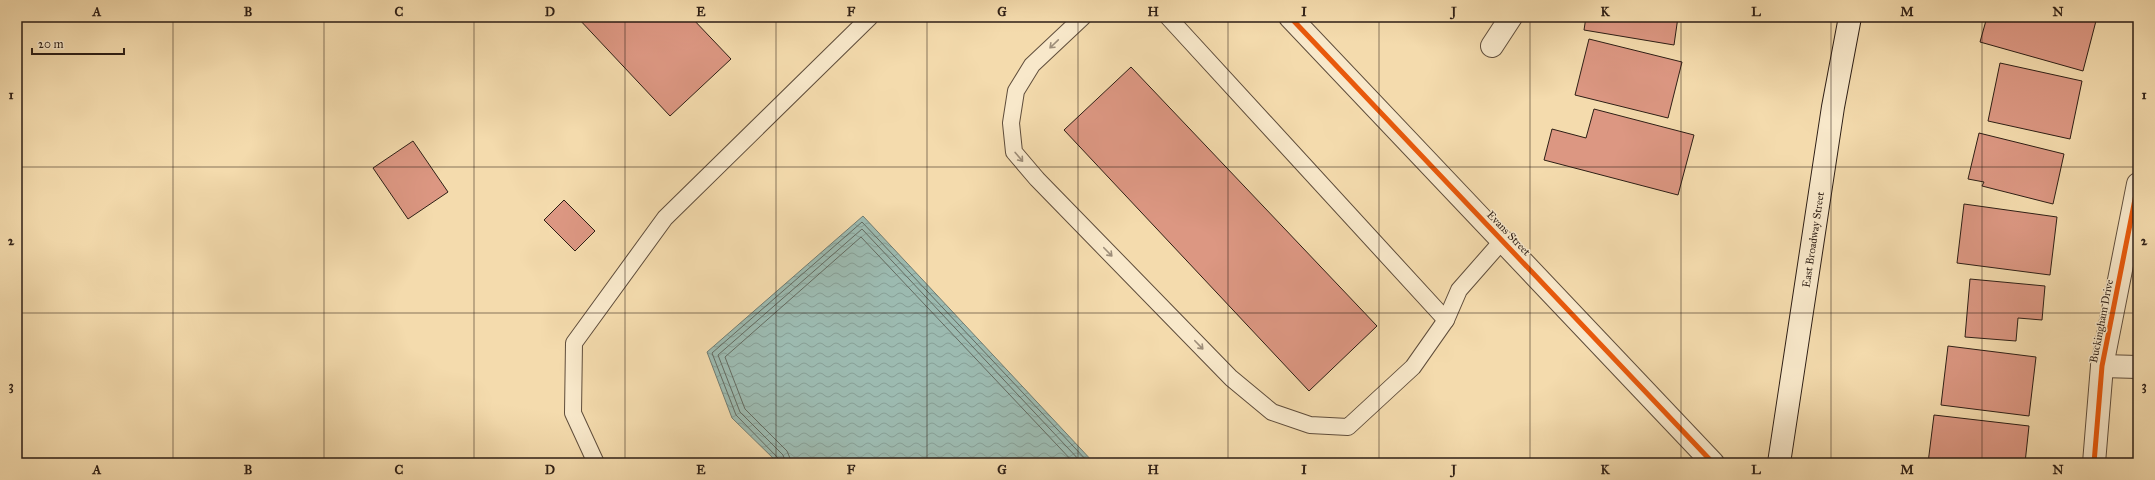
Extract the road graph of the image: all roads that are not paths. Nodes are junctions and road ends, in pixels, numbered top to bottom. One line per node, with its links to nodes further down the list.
1 (870, 17): 13 (lane)
2 (1083, 17): 10 (lane, one-way to 10)
3 (1168, 17): 10 (lane)
4 (1290, 17): 9 (street, Evans Street)
5 (1511, 17): 7 (street)
6 (1850, 17): 15 (street, East Broadway Street)
7 (1492, 46)
8 (2138, 184): 11 (street, Buckingham Drive)
9 (1502, 241): 10 (lane); 14 (street, Evans Street)
10 (1446, 320)
11 (2102, 366): 12 (street); 16 (street, Buckingham Drive)
12 (2138, 366)
13 (596, 463)
14 (1713, 463)
15 (1779, 463)
16 (2094, 463)

